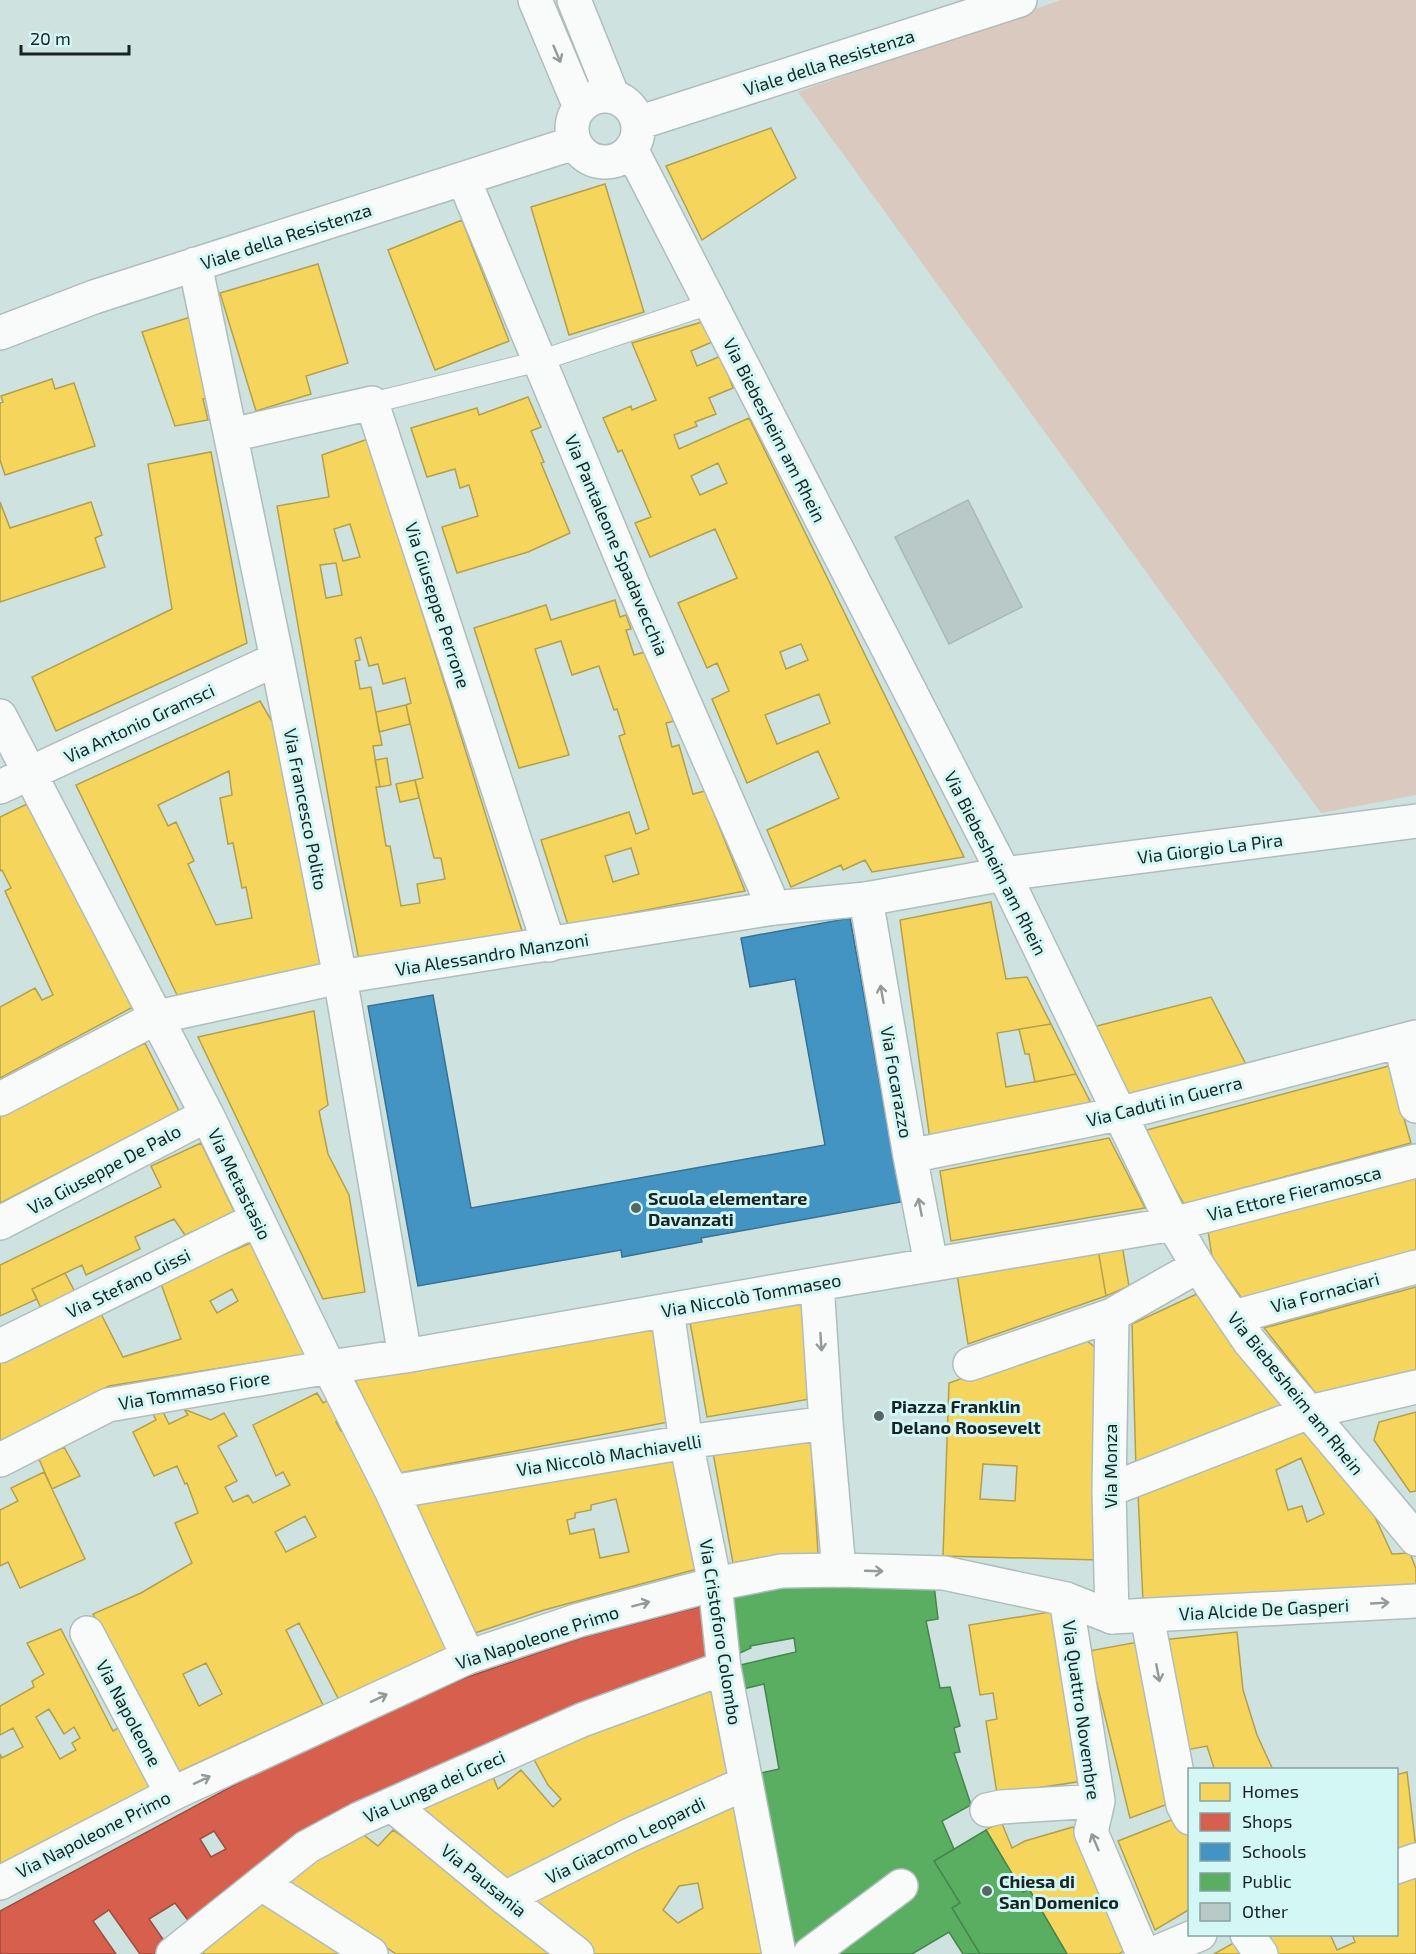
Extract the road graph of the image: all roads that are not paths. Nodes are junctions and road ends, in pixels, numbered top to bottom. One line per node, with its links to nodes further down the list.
1 (535, 0): 5 (street, one-way to 5)
2 (574, 0): 4 (street)
3 (1020, 0): 6 (street, Viale della Resistenza)
4 (613, 97): 5 (street); 6 (street)
5 (580, 107): 7 (street)
6 (635, 136): 7 (street); 10 (street, Via Biebesheim am Rhein)
7 (574, 144): 8 (street, Viale della Resistenza)
8 (464, 180): 9 (street, Viale della Resistenza); 12 (street, Via Pantaleone Spadavecchia)
9 (195, 264): 11 (street, Viale della Resistenza); 14 (street, Via Francesco Polito)
10 (710, 304): 12 (lane); 20 (street, Via Biebesheim am Rhein)
11 (0, 333)
12 (539, 361): 13 (lane); 22 (street, Via Pantaleone Spadavecchia)
13 (372, 403): 14 (street); 23 (street, Via Giuseppe Perrone)
14 (231, 435): 15 (street, Via Francesco Polito)
15 (277, 659): 17 (street, Via Antonio Gramsci); 24 (street, Via Francesco Polito)
16 (0, 716): 17 (street, Via Metastasio)
17 (30, 774): 18 (street, Via Antonio Gramsci); 25 (street, Via Metastasio)
18 (0, 787)
19 (1416, 821): 20 (street, Via Giorgio La Pira)
20 (1004, 874): 21 (street, Via Alessandro Manzoni); 29 (street, Via Biebesheim am Rhein)
21 (866, 899): 22 (street, Via Alessandro Manzoni); 31 (street, Via Focarazzo, one-way to 21)
22 (774, 908): 23 (street, Via Alessandro Manzoni)
23 (549, 945): 24 (street, Via Alessandro Manzoni)
24 (340, 977): 25 (street, Via Alessandro Manzoni); 44 (street, Via Francesco Polito)
25 (158, 1017): 27 (street, Via Alessandro Manzoni); 30 (street, Via Metastasio)
26 (1408, 1039): 28 (street); 29 (street, Via Caduti in Guerra)
27 (0, 1099)
28 (1416, 1106)
29 (1118, 1114): 31 (street, Via Caduti in Guerra); 35 (street, Via Biebesheim am Rhein)
30 (207, 1115): 33 (street, Via Metastasio); 34 (street, Via Giuseppe De Palo)
31 (910, 1156): 36 (street, Via Focarazzo, one-way to 31)
32 (1416, 1161): 35 (street, Via Ettore Fieramosca)
33 (257, 1219): 43 (street, Via Stefano Gissi); 46 (street, Via Metastasio)
34 (0, 1223)
35 (1173, 1224): 36 (street, Via Niccolò Tommaseo); 37 (street, Via Biebesheim am Rhein)
36 (931, 1264): 39 (street, Via Niccolò Tommaseo)
37 (1197, 1266): 41 (street); 42 (street, Via Biebesheim am Rhein)
38 (1416, 1267): 42 (street, Via Fornaciari)
39 (817, 1284): 40 (street, Via Niccolò Tommaseo); 49 (street, one-way to 49)
40 (667, 1310): 44 (street, Via Niccolò Tommaseo); 50 (street, Via Cristoforo Colombo)
41 (1112, 1316): 45 (street); 52 (street, Via Monza)
42 (1234, 1317): 48 (street, Via Biebesheim am Rhein)
43 (0, 1346)
44 (405, 1356): 46 (street, Via Niccolò Tommaseo)
45 (970, 1364)
46 (328, 1367): 51 (street, Via Tommaso Fiore); 53 (street, Via Metastasio)
47 (1416, 1387): 48 (street)
48 (1309, 1412): 52 (street); 54 (street, Via Biebesheim am Rhein)
49 (826, 1423): 50 (street, Via Niccolò Machiavelli); 55 (street)
50 (686, 1442): 53 (street, Via Niccolò Machiavelli); 56 (street, Via Cristoforo Colombo)
51 (0, 1460)
52 (1109, 1490): 60 (street, Via Monza)
53 (392, 1492): 62 (street, Via Metastasio)
54 (1416, 1539)
55 (839, 1570): 56 (street, Via Napoleone Primo); 57 (street, Via Napoleone Primo, one-way to 57)
56 (716, 1584): 62 (street, Via Napoleone Primo, one-way to 56); 63 (street, Via Cristoforo Colombo)
57 (1066, 1599): 60 (street, Via Napoleone Primo); 66 (street, Via Quattro Novembre)
58 (1416, 1601): 59 (street, Via Alcide De Gasperi, one-way to 58)
59 (1147, 1616): 60 (street, Via Alcide De Gasperi); 69 (street, one-way to 69)
60 (1112, 1617)
61 (87, 1633): 65 (street, Via Napoleone)
62 (468, 1657): 65 (street, Via Napoleone Primo, one-way to 62)
63 (724, 1668): 64 (street, Via Cristoforo Colombo); 67 (street, Via Lunga dei Greci)
64 (746, 1783): 75 (street, Via Giacomo Leopardi); 81 (street, Via Cristoforo Colombo)
65 (172, 1794): 72 (street, Via Napoleone Primo)
66 (1098, 1801): 68 (street); 83 (street, Via Quattro Novembre, one-way to 66)
67 (392, 1805): 73 (street, Via Lunga dei Greci); 75 (street, Via Pausania)
68 (987, 1810)
69 (1188, 1814)
70 (1416, 1860): 71 (street)
71 (1398, 1866)
72 (0, 1883)
73 (262, 1884): 78 (street, Via Lunga dei Greci); 79 (street)
74 (901, 1886): 82 (street)
75 (505, 1898): 80 (street, Via Pausania)
76 (1198, 1936): 84 (street)
77 (1248, 1936): 85 (street)
78 (175, 1954)
79 (371, 1954)
80 (577, 1954)
81 (779, 1954)
82 (810, 1954)
83 (1143, 1954)
84 (1153, 1954)
85 (1261, 1954)

